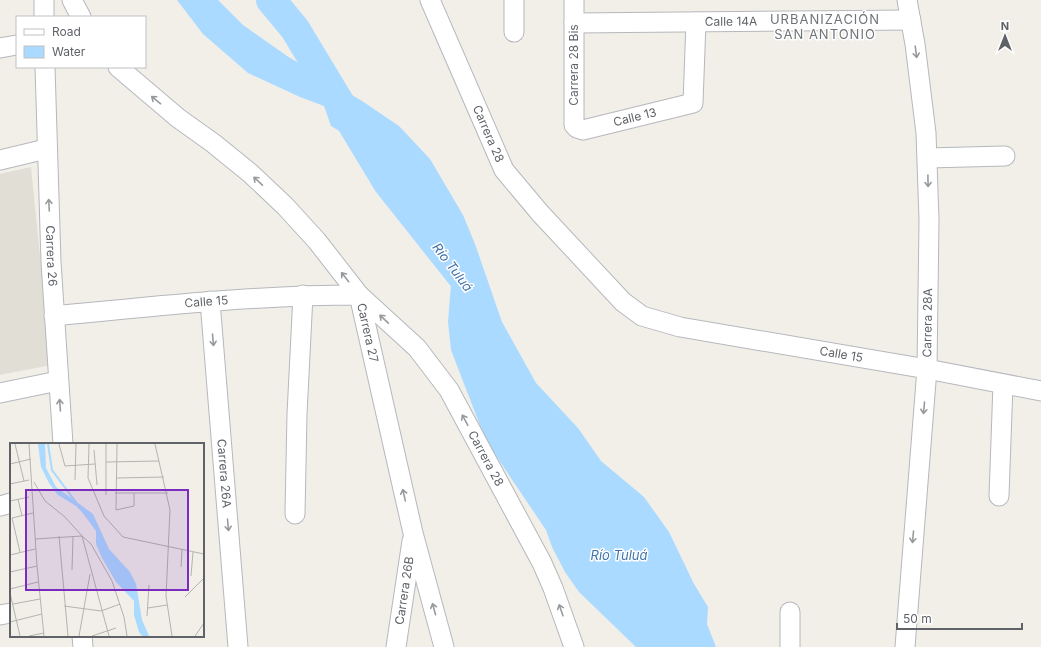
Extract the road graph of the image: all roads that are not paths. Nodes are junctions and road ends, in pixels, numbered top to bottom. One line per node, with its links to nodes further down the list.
1 (44, 0): 7 (street)
2 (72, 0): 8 (street)
3 (430, 0): 26 (street, Carrera 28)
4 (514, 0): 12 (street)
5 (574, 0): 11 (street, Carrera 28 Bis)
6 (907, 0): 9 (street, Carrera 28A)
7 (44, 16)
8 (80, 16)
9 (911, 20): 10 (street, Calle 14A); 20 (street, Carrera 28A, one-way to 20)
10 (696, 22): 11 (street, Calle 14A); 17 (street, Calle 13)
11 (574, 23): 17 (street, Carrera 28 Bis)
12 (514, 32)
13 (16, 45): 14 (street)
14 (0, 48)
15 (44, 68): 18 (street, Carrera 26)
16 (119, 68): 23 (street, Carrera 27, one-way to 16)
17 (577, 128)
18 (46, 149): 21 (street); 25 (street, Carrera 26, one-way to 18)
19 (1005, 156): 20 (street)
20 (928, 158): 27 (street, Carrera 28A, one-way to 27)
21 (0, 160)
22 (303, 295): 23 (street, Calle 15); 24 (street, Calle 15); 36 (street)
23 (359, 295): 37 (street, Carrera 27, one-way to 23); 46 (street, Carrera 28, one-way to 23)
24 (210, 301): 25 (street, Calle 15); 43 (street, Carrera 26A, one-way to 43)
25 (54, 316): 28 (street, Carrera 26)
26 (642, 316): 27 (street, Calle 15)
27 (927, 369): 29 (street, Calle 15); 48 (street, Carrera 28A, one-way to 48)
28 (58, 381): 31 (street); 32 (street, Carrera 26, one-way to 28)
29 (1003, 384): 30 (street, Calle 15); 33 (street)
30 (1041, 391)
31 (0, 393)
32 (63, 443)
33 (999, 496)
34 (10, 503): 35 (street)
35 (0, 506)
36 (295, 514)
37 (413, 533): 44 (street, Carrera 26B); 45 (street, Carrera 27, one-way to 37)
38 (790, 612): 47 (street)
39 (10, 613): 40 (street)
40 (0, 615)
41 (82, 637): 42 (street)
42 (83, 647)
43 (238, 647)
44 (396, 647)
45 (444, 647)
46 (574, 647)
47 (790, 647)
48 (905, 647)

